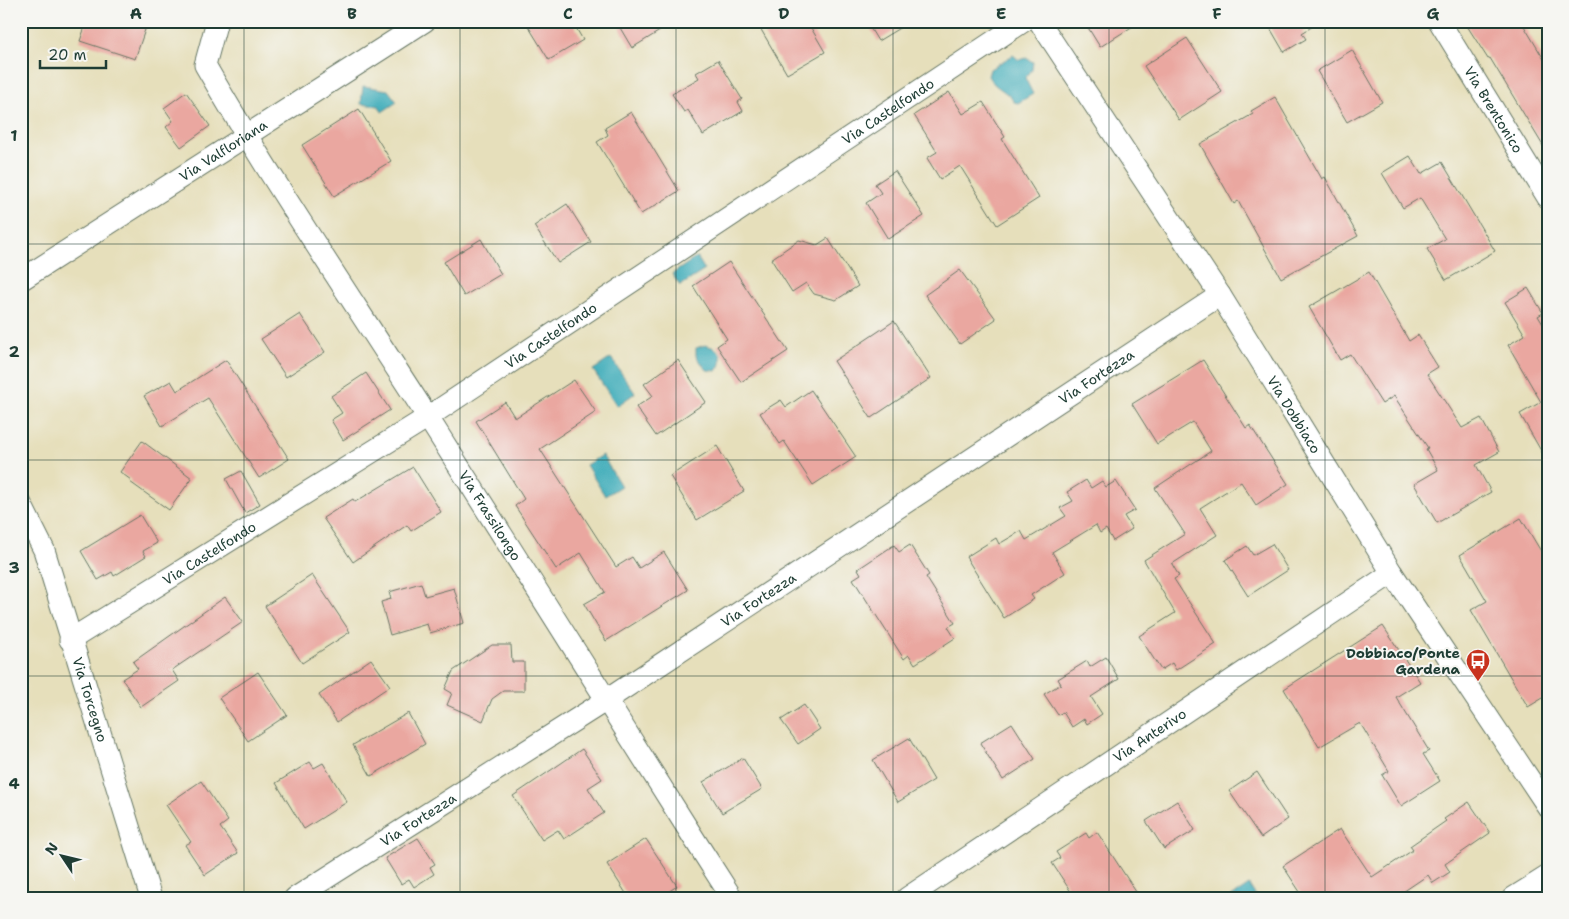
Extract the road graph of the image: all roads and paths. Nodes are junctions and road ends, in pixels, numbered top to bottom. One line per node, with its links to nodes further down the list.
1 (217, 21): 6 (street, Via Frassilongo)
2 (425, 21): 6 (street, Via Valfloriana)
3 (1024, 21): 10 (street, Via Castelfondo)
4 (1039, 21): 9 (street, Via Dobbiaco)
5 (1439, 21): 7 (street, Via Brentonico)
6 (246, 136): 8 (street, Via Valfloriana); 10 (street, Via Frassilongo)
7 (1548, 198)
8 (21, 280)
9 (1220, 295): 12 (street, Via Dobbiaco); 14 (street, Via Fortezza)
10 (428, 417): 13 (street, Via Castelfondo); 14 (street, Via Frassilongo)
11 (21, 504): 13 (street, Via Torcegno)
12 (1392, 572): 15 (street, Via Dobbiaco); 20 (street, Via Anterivo)
13 (70, 640): 17 (street, Via Torcegno)
14 (605, 701): 18 (street, Via Fortezza); 19 (street, Via Frassilongo)
15 (1548, 807)
16 (1548, 876): 21 (street)
17 (151, 898)
18 (295, 898)
19 (732, 898)
20 (907, 898)
21 (1513, 898)

